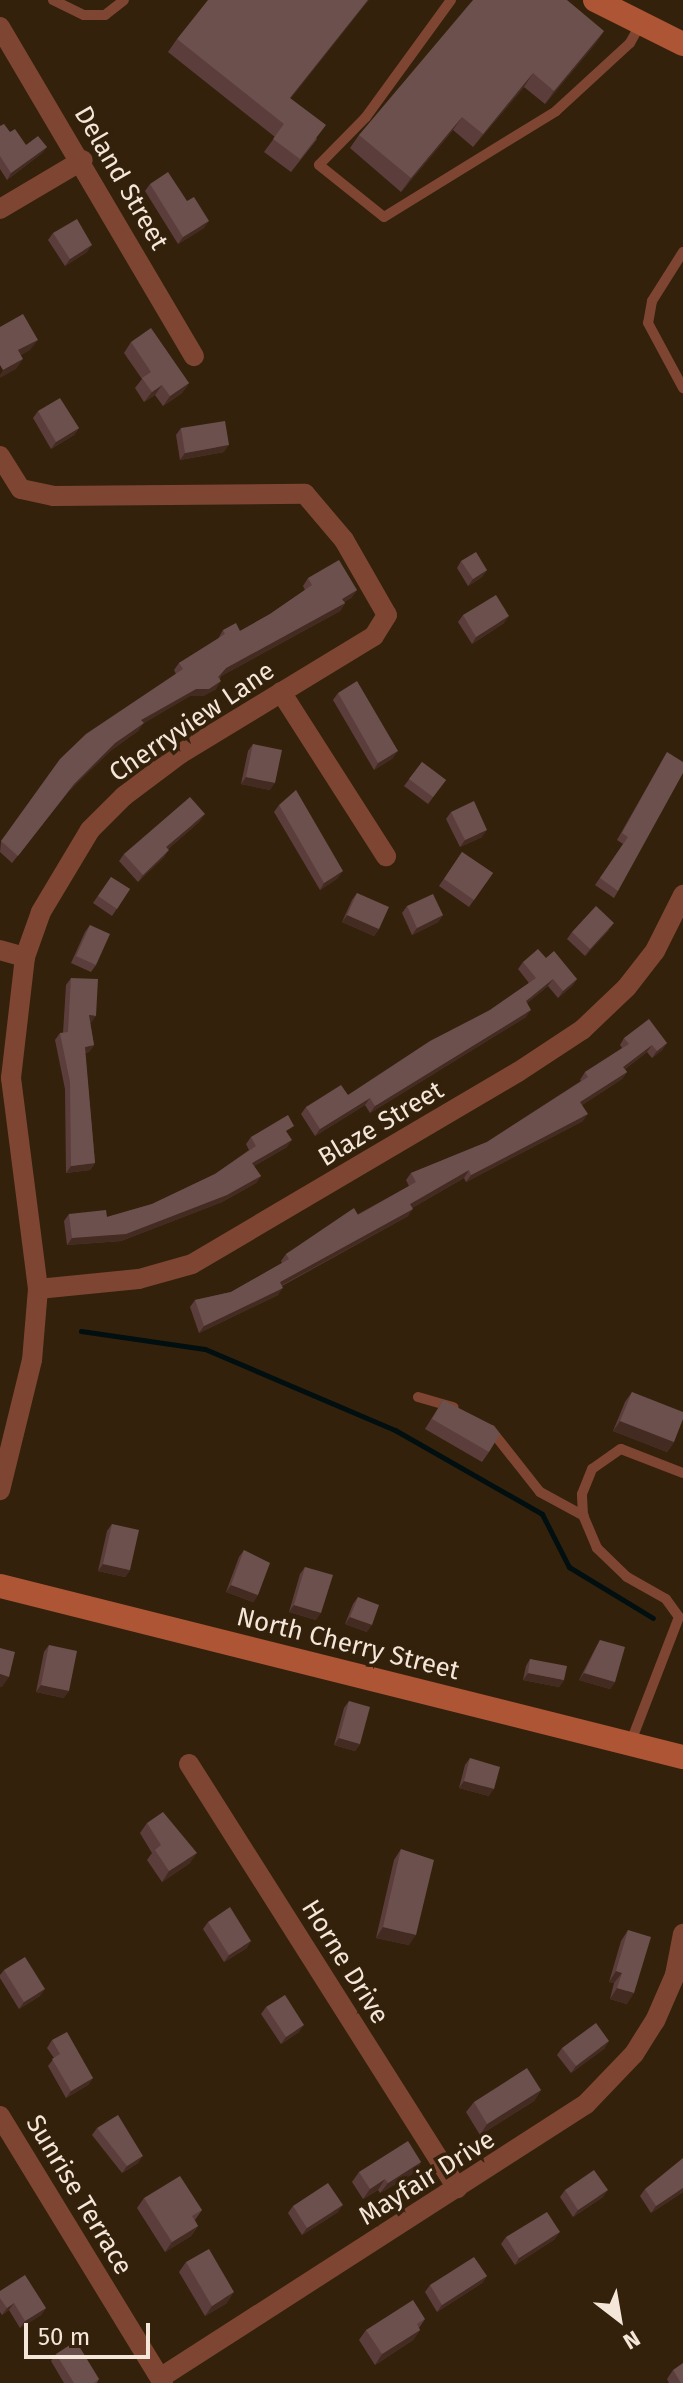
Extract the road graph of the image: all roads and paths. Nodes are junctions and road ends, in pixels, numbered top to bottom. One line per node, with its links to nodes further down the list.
1 (53, 0): 2 (lane)
2 (124, 0)
3 (451, 0): 5 (lane)
4 (595, 0): 5 (street)
5 (641, 23): 7 (street)
6 (0, 27): 8 (street, Deland Street)
7 (683, 44)
8 (83, 160): 9 (street); 11 (street, Deland Street)
9 (0, 209)
10 (683, 252): 12 (lane)
11 (194, 356)
12 (683, 388)
13 (0, 456): 14 (street, Cherryview Lane)
14 (281, 692): 15 (street); 18 (street, Cherryview Lane)
15 (386, 856)
16 (681, 902): 19 (street, Blaze Street)
17 (0, 950): 18 (street)
18 (25, 957): 19 (street, Cherryview Lane)
19 (38, 1289): 24 (street, Cherryview Lane)
20 (418, 1397): 21 (lane)
21 (467, 1415)
22 (480, 1422): 25 (lane)
23 (683, 1473): 25 (lane)
24 (0, 1490)
25 (584, 1516): 27 (lane)
26 (0, 1586): 27 (street, North Cherry Street)
27 (630, 1744): 28 (street, North Cherry Street)
28 (683, 1757)
29 (189, 1764): 33 (street, Horne Drive)
30 (683, 1934): 31 (street, Mayfair Drive)
31 (679, 1978): 33 (street, Mayfair Drive)
32 (0, 2116): 34 (street, Sunrise Terrace)
33 (457, 2188): 34 (street, Mayfair Drive)
34 (161, 2381)

